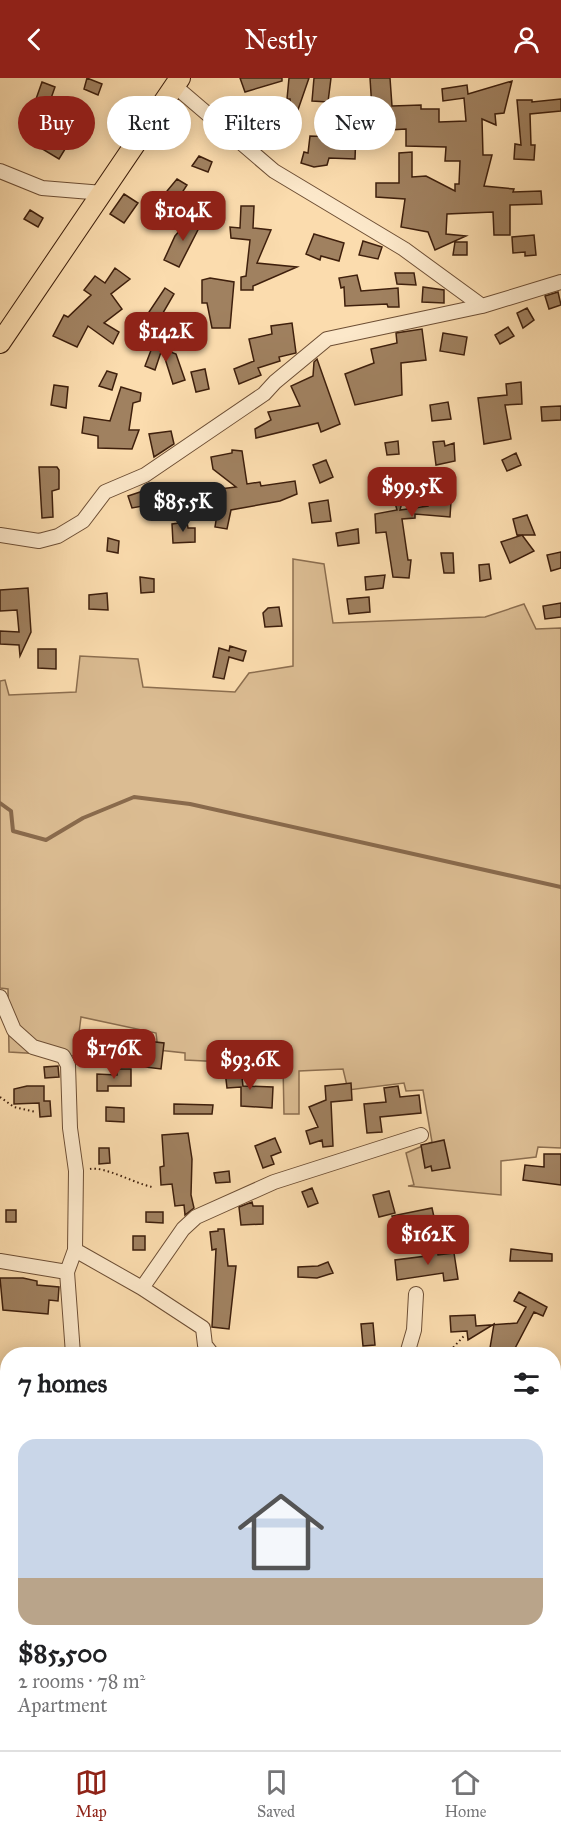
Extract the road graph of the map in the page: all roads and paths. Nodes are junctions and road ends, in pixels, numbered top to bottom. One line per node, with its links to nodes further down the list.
1 (178, 82): 3 (main road); 5 (street)
2 (0, 171): 3 (street)
3 (103, 193): 6 (main road)
4 (561, 282): 5 (street)
5 (482, 306): 7 (street)
6 (0, 343)
7 (0, 535)
8 (0, 996): 12 (street)
9 (0, 1097): 10 (path)
10 (36, 1112)
11 (421, 1136): 17 (street)
12 (76, 1171): 13 (path); 14 (street)
13 (152, 1186)
14 (75, 1250): 16 (street); 17 (street)
15 (0, 1261): 16 (street)
16 (67, 1272): 20 (street)
17 (142, 1288): 21 (street)
18 (416, 1294): 22 (street)
19 (464, 1336): 23 (path)
20 (72, 1347)
21 (207, 1347)
22 (409, 1347)
23 (454, 1347)

